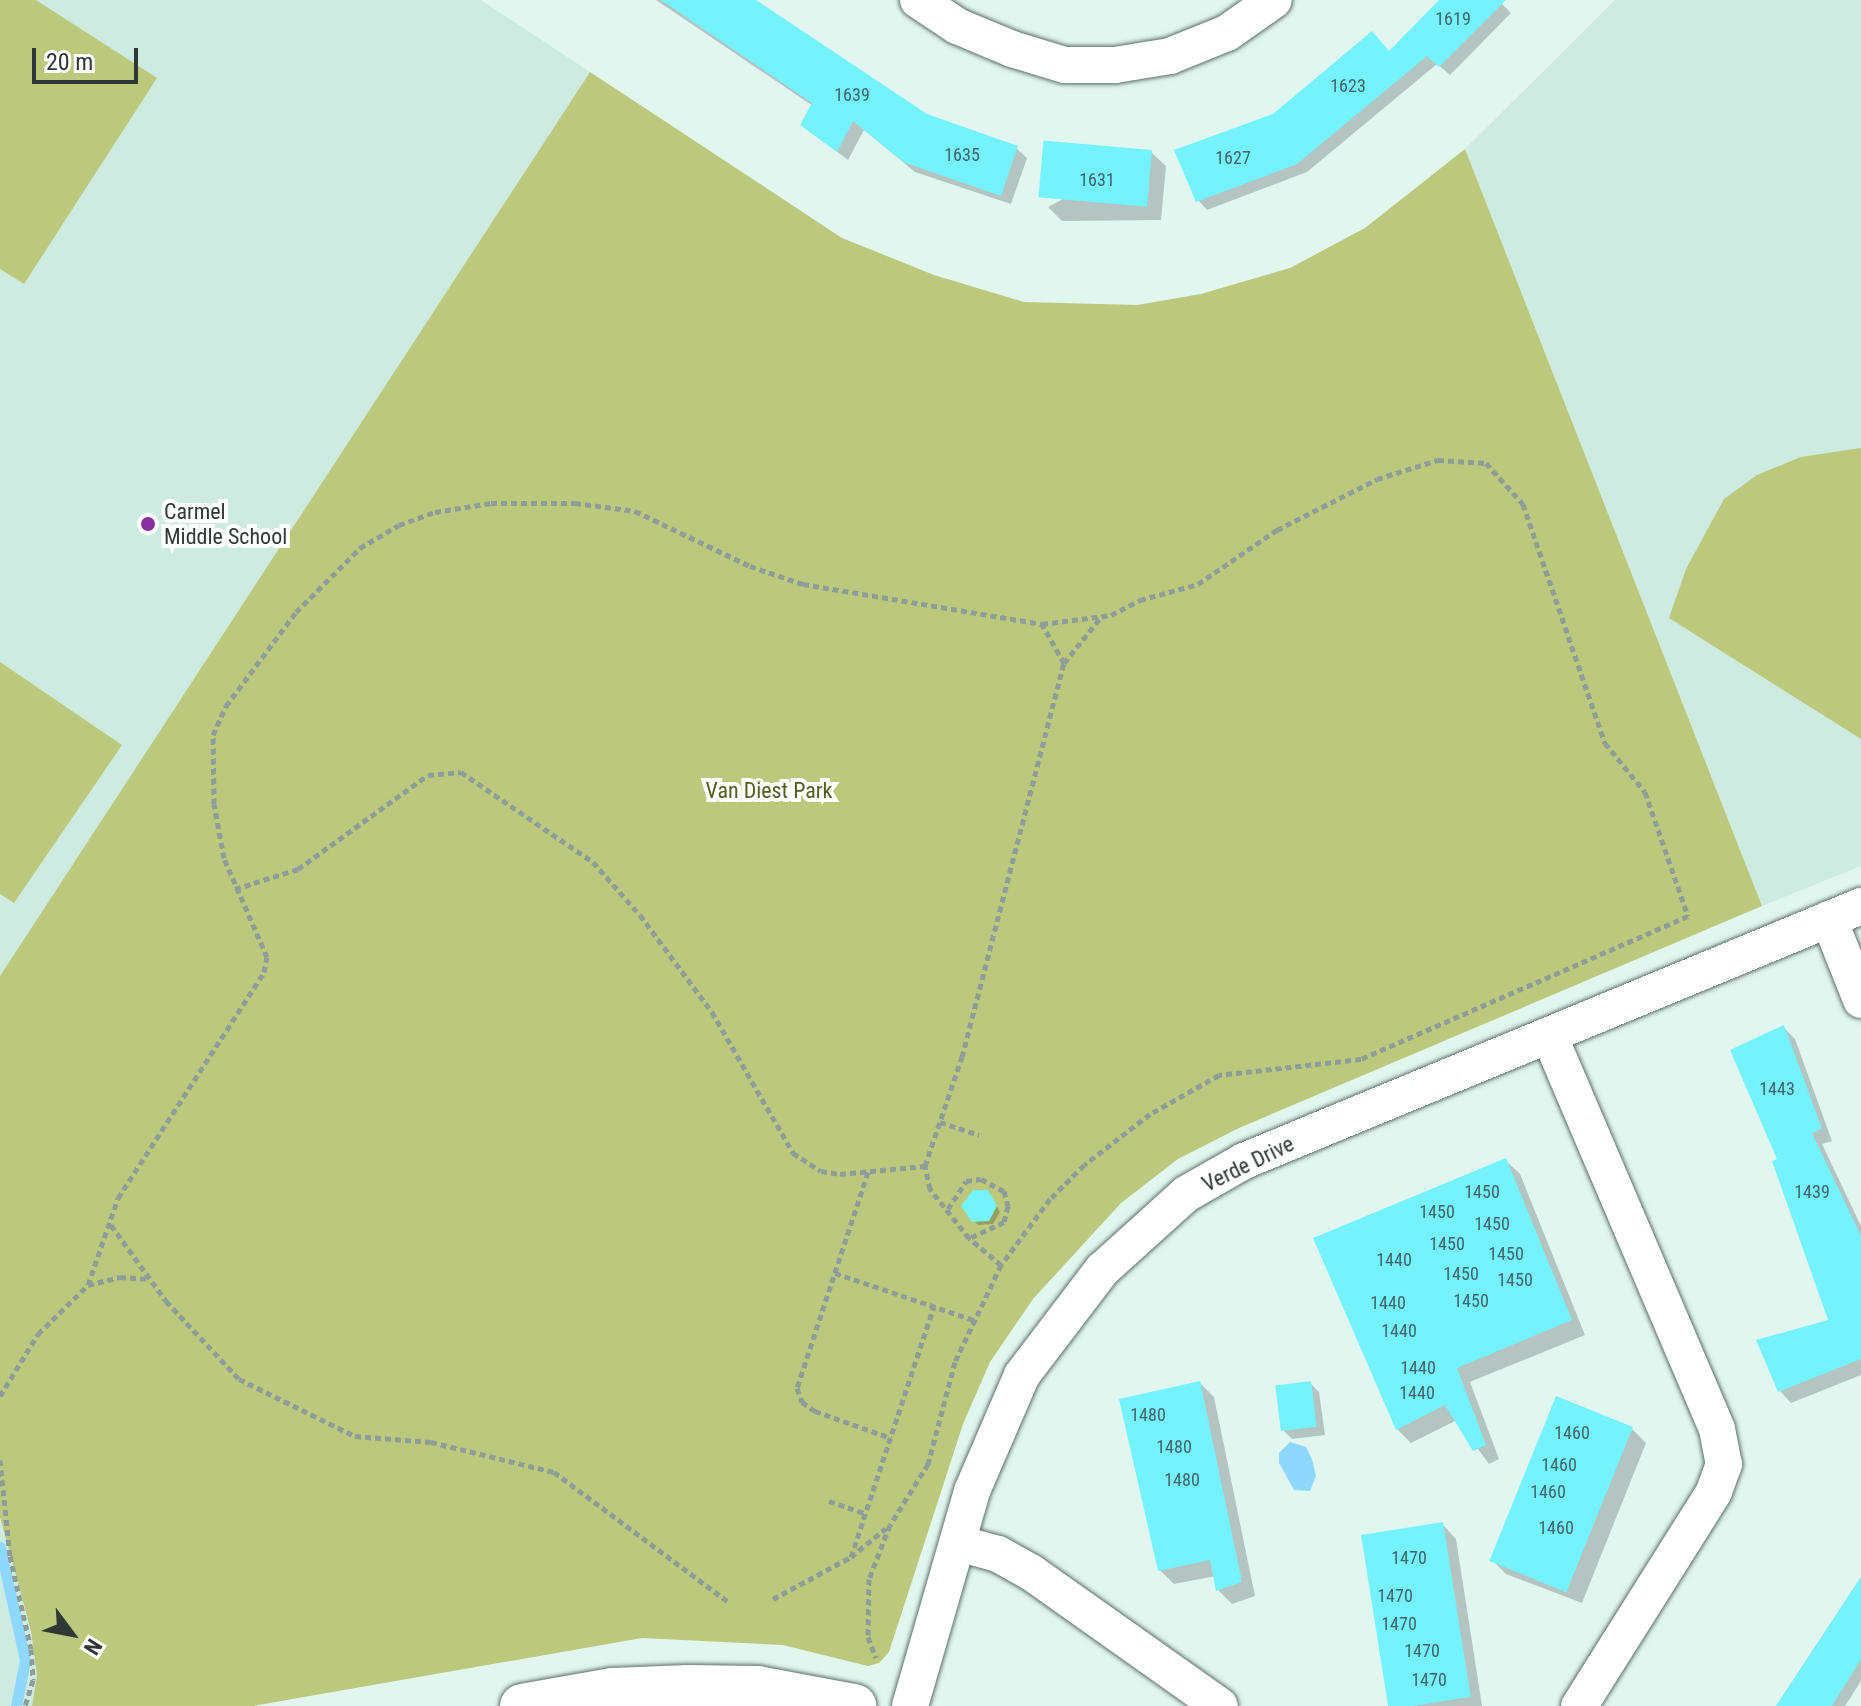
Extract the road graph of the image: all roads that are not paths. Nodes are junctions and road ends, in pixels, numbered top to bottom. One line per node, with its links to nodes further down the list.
1 (918, 0): 2 (street)
2 (1274, 0)
3 (1845, 913): 4 (street); 5 (street, Verde Drive)
4 (1861, 1000)
5 (1549, 1035): 6 (street, Verde Drive); 12 (street)
6 (958, 1543): 10 (street, Verde Drive); 11 (street)
7 (755, 1697): 8 (main road); 9 (main road)
8 (522, 1706)
9 (854, 1706)
10 (910, 1706)
11 (1220, 1706)
12 (1579, 1706)

